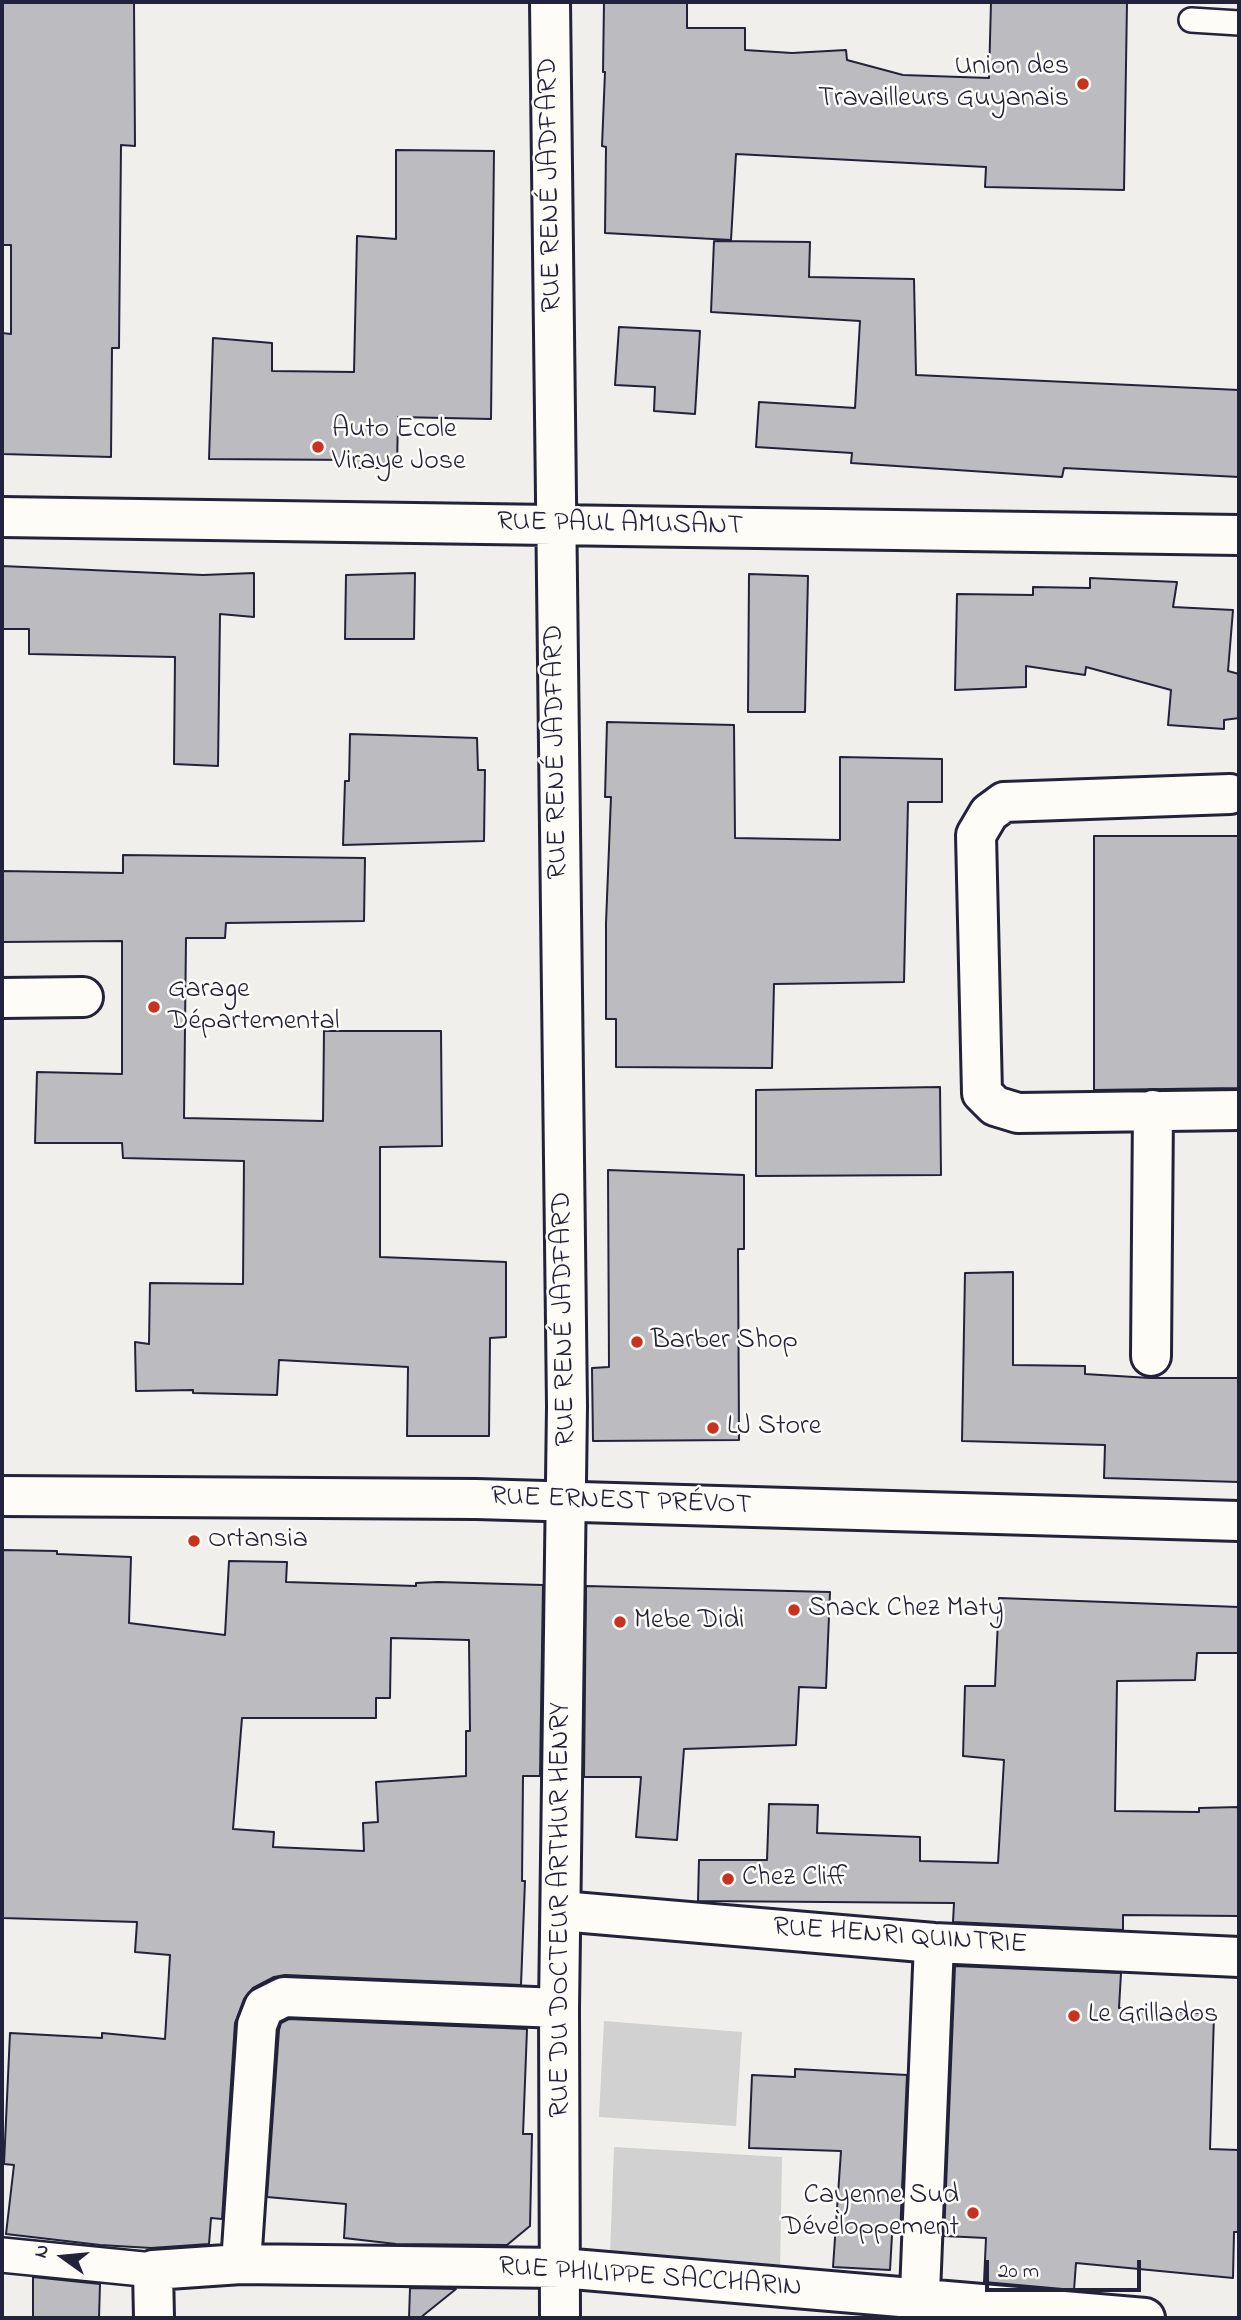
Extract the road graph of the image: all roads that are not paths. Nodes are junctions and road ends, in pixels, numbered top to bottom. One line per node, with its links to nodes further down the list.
1 (550, 2): 5 (street, RUE RENÉ JADFARD)
2 (1191, 20): 3 (lane)
3 (1239, 23)
4 (2, 517): 5 (street, RUE PAUL AMUSANT)
5 (556, 525): 6 (street, RUE PAUL AMUSANT); 14 (street, RUE RENÉ JADFARD)
6 (1239, 535)
7 (1230, 794): 10 (street)
8 (83, 997): 9 (street)
9 (2, 998)
10 (1153, 1110): 11 (street); 12 (street)
11 (1239, 1110)
12 (1151, 1356)
13 (2, 1496): 14 (street, RUE ERNEST PRÉVOT)
14 (568, 1502): 15 (street, RUE ERNEST PRÉVOT); 16 (street, RUE DU DOCTEUR ARTHUR HENRY)
15 (1239, 1521)
16 (561, 1911): 17 (street, RUE HENRI QUINTRIE); 19 (street, RUE DU DOCTEUR ARTHUR HENRY)
17 (934, 1942): 18 (street, RUE HENRI QUINTRIE); 24 (street)
18 (1239, 1957)
19 (559, 2008): 21 (street); 22 (street, RUE DU DOCTEUR ARTHUR HENRY)
20 (2, 2255): 23 (street)
21 (241, 2264): 22 (street, RUE PHILIPPE SACCHARIN); 23 (street, RUE PHILIPPE SACCHARIN)
22 (561, 2268): 24 (street, RUE PHILIPPE SACCHARIN); 27 (street, RUE DU DOCTEUR ARTHUR HENRY)
23 (153, 2270): 26 (street)
24 (920, 2309): 25 (street, RUE PHILIPPE SACCHARIN)
25 (1075, 2316): 28 (street, RUE PHILIPPE SACCHARIN)
26 (154, 2318)
27 (560, 2318)
28 (1146, 2318)

